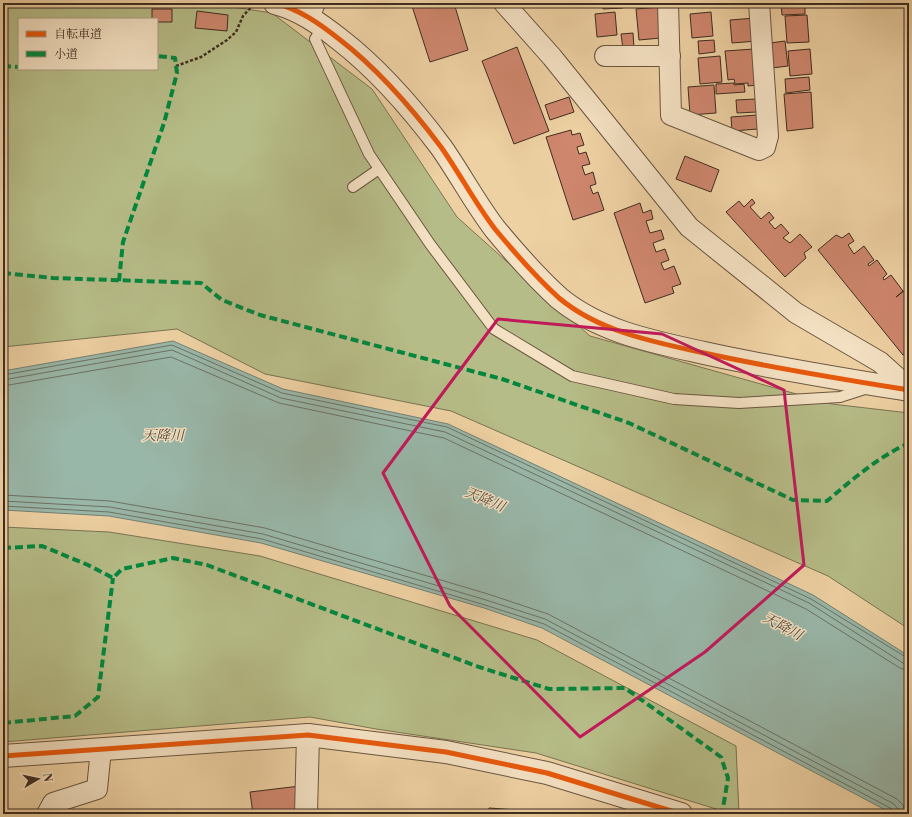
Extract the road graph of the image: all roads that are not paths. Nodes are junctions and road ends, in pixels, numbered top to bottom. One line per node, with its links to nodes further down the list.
1 (275, 3): 5 (street)
2 (504, 3): 11 (street)
3 (668, 3): 7 (street)
4 (760, 3): 7 (street)
5 (316, 15): 8 (lane); 10 (street)
6 (605, 56): 7 (street)
7 (670, 56)
8 (379, 169): 9 (lane); 10 (lane)
9 (353, 187)
10 (879, 385): 11 (street)
11 (909, 389)
12 (308, 735): 13 (street); 16 (street); 17 (street)
13 (101, 749): 14 (street); 15 (street)
14 (3, 756)
15 (47, 814)
16 (306, 814)
17 (682, 814)

